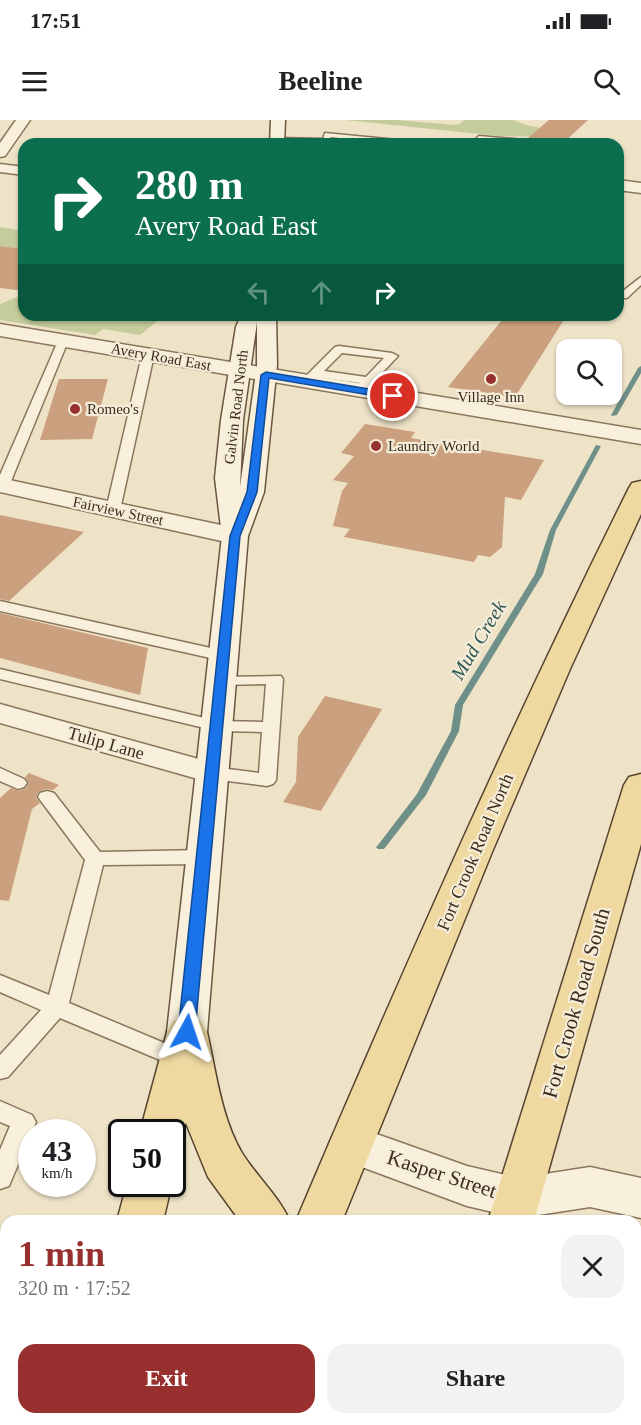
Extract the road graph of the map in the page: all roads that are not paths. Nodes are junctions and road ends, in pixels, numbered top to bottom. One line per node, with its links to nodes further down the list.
1 (23, 120): 6 (main road)
2 (278, 120): 3 (main road)
3 (277, 138)
4 (327, 138): 5 (lane)
5 (358, 138)
6 (0, 153)
7 (0, 168): 8 (main road)
8 (18, 170)
9 (624, 186): 10 (main road)
10 (641, 188)
11 (641, 280): 12 (lane)
12 (624, 295)
13 (248, 321): 18 (main road, Galvin Road North)
14 (267, 321): 19 (main road, Galvin Road North)
15 (0, 330): 16 (main road, Avery Road East)
16 (63, 341): 17 (main road, Avery Road East); 23 (lane)
17 (148, 355): 18 (main road, Avery Road East); 25 (lane)
18 (239, 371): 19 (main road, Avery Road East); 26 (main road, Galvin Road North)
19 (266, 375): 20 (main road, Avery Road East); 26 (main road, Galvin Road North)
20 (311, 377): 21 (main road, Avery Road East); 21 (lane)
21 (365, 386): 22 (main road, Avery Road East)
22 (641, 437)
23 (1, 485): 25 (main road, Fairview Street)
24 (641, 488): 46 (main road, Fort Crook Road North)
25 (113, 510): 26 (main road, Fairview Street)
26 (235, 536): 28 (main road, Galvin Road North)
27 (0, 606): 28 (lane)
28 (222, 668): 31 (main road, Galvin Road North); 32 (lane)
29 (0, 674): 31 (lane)
30 (0, 713): 33 (main road, Tulip Lane)
31 (217, 726): 32 (lane); 33 (main road, Galvin Road North)
32 (272, 727): 33 (lane)
33 (212, 773): 38 (main road, Galvin Road North)
34 (0, 774): 35 (lane)
35 (18, 783)
36 (641, 785): 50 (main road, Fort Crook Road South)
37 (47, 796): 39 (lane)
38 (204, 858): 39 (lane); 42 (main road, Galvin Road North)
39 (95, 860): 41 (lane)
40 (0, 982): 41 (lane)
41 (57, 1007): 42 (lane); 43 (lane)
42 (184, 1046): 45 (main road); 52 (main road)
43 (0, 1070)
44 (0, 1111): 47 (lane)
45 (165, 1119)
46 (351, 1144): 50 (main road, Kasper Street); 53 (main road, Fort Crook Road North)
47 (0, 1178)
48 (146, 1197): 51 (main road)
49 (641, 1198): 50 (main road, Kasper Street)
50 (515, 1209)
51 (142, 1215)
52 (263, 1215)
53 (321, 1215)

